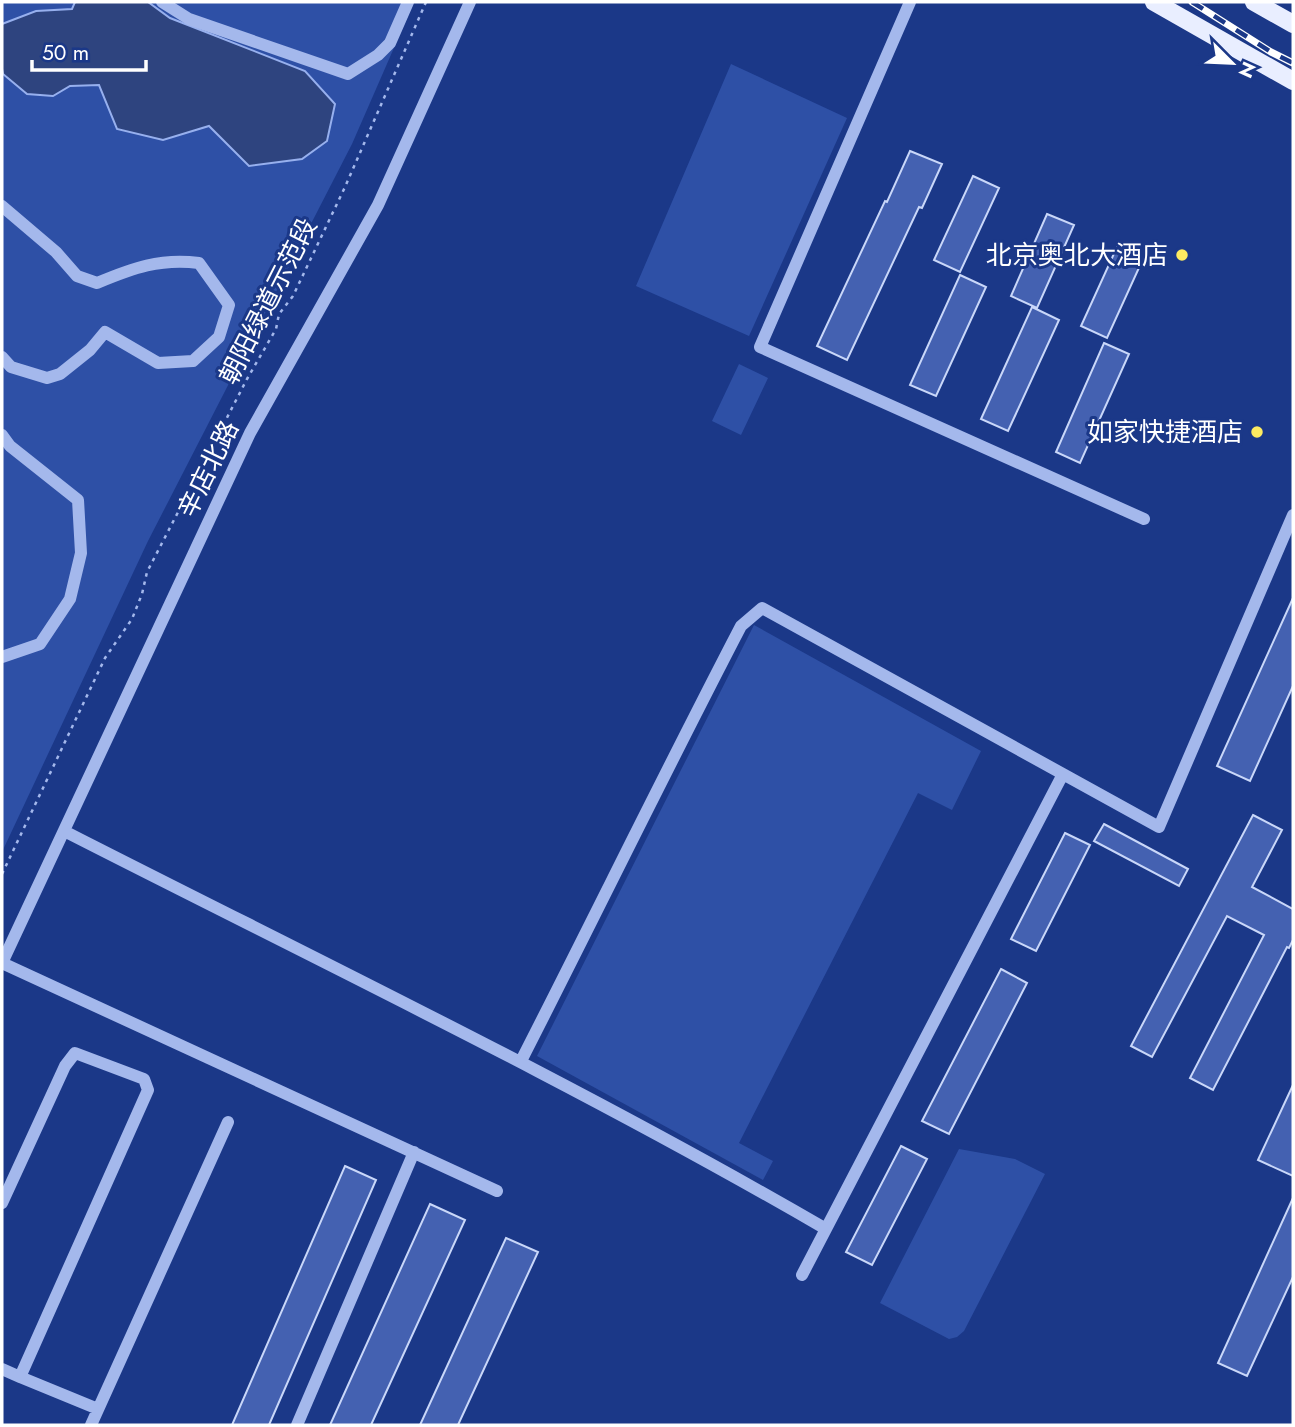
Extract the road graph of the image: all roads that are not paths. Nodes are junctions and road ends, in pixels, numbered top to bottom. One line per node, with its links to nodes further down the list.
1 (162, 2): 2 (street)
2 (408, 2)
3 (470, 2): 16 (street, 辛店北路)
4 (910, 2): 13 (street)
5 (1154, 2): 8 (main road)
6 (1254, 2): 7 (main road)
7 (1293, 24)
8 (1293, 81)
9 (2, 206): 10 (street)
10 (2, 357)
11 (2, 435): 14 (street)
12 (1293, 515): 15 (street)
13 (1144, 519)
14 (2, 657)
15 (1063, 774): 18 (street); 23 (street)
16 (64, 831): 17 (street, 辛店北路); 18 (street)
17 (2, 963): 20 (street)
18 (521, 1061): 23 (street)
19 (228, 1122): 27 (street)
20 (414, 1152): 21 (street); 29 (street)
21 (497, 1191)
22 (2, 1203): 26 (street)
23 (826, 1229): 24 (street)
24 (803, 1275)
25 (2, 1369): 26 (street)
26 (20, 1377): 27 (street)
27 (99, 1409): 28 (street)
28 (91, 1425)
29 (297, 1425)

